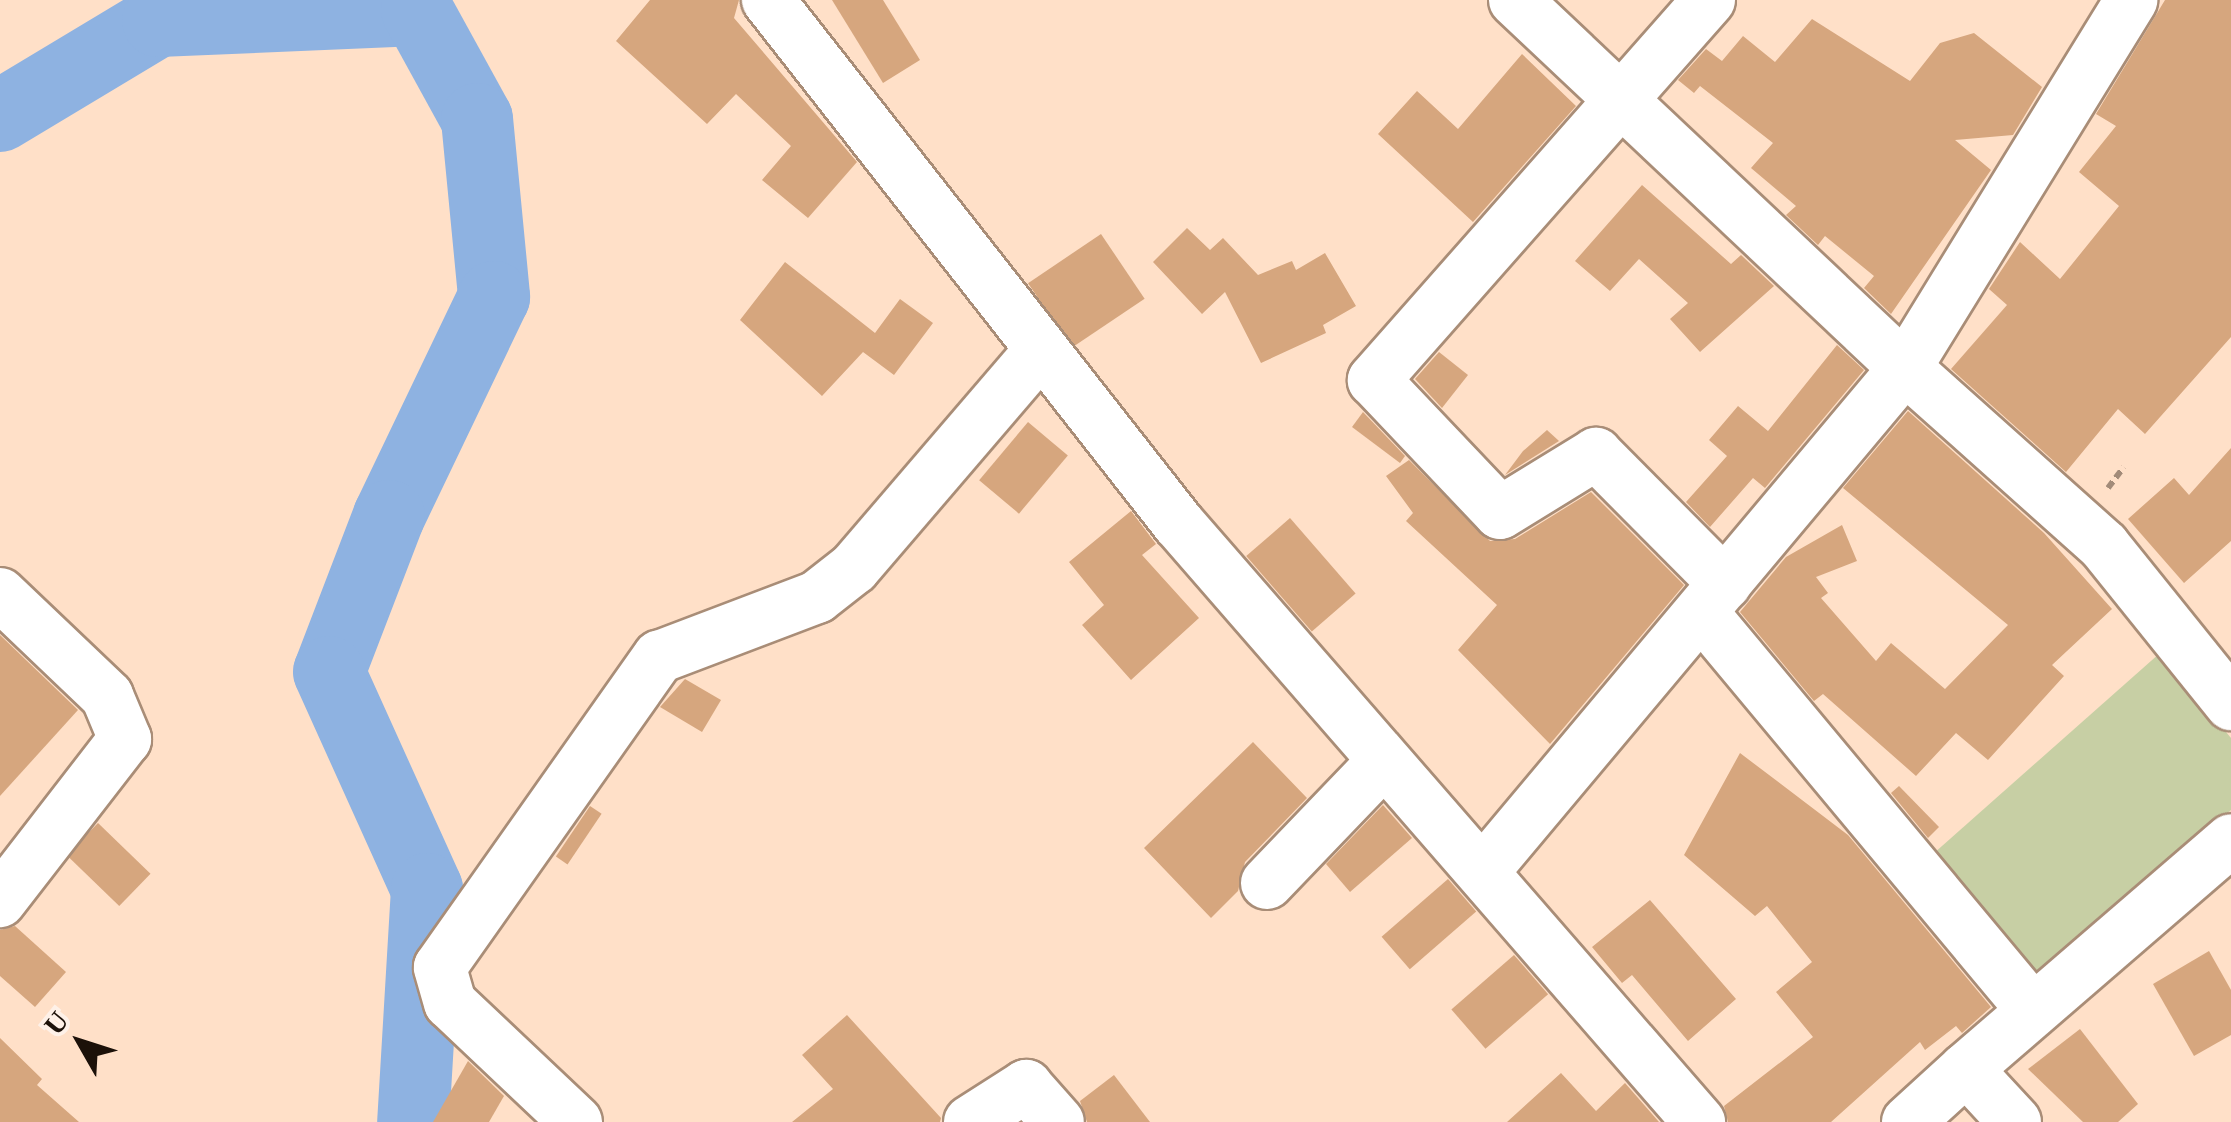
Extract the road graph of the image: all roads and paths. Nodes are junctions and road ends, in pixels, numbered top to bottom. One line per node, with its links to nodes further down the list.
1 (768, 0): 6 (street)
2 (1514, 0): 5 (street)
3 (1709, 0): 5 (street)
4 (2113, 8): 7 (street)
5 (1624, 105): 7 (street); 9 (street)
6 (1041, 350): 11 (street); 18 (street)
7 (1906, 368): 9 (street); 10 (street)
8 (0, 594): 15 (street)
9 (1714, 599): 13 (street); 16 (street)
10 (2231, 704)
11 (1384, 762): 13 (street); 14 (street)
12 (2231, 840): 16 (street)
13 (1484, 870): 21 (street)
14 (1267, 883)
15 (0, 901)
16 (2031, 1008): 17 (street)
17 (1966, 1069): 22 (street); 23 (street)
18 (576, 1122)
19 (970, 1122): 20 (street)
20 (1058, 1122)
21 (1698, 1122)
22 (1908, 1122)
23 (2015, 1122)

